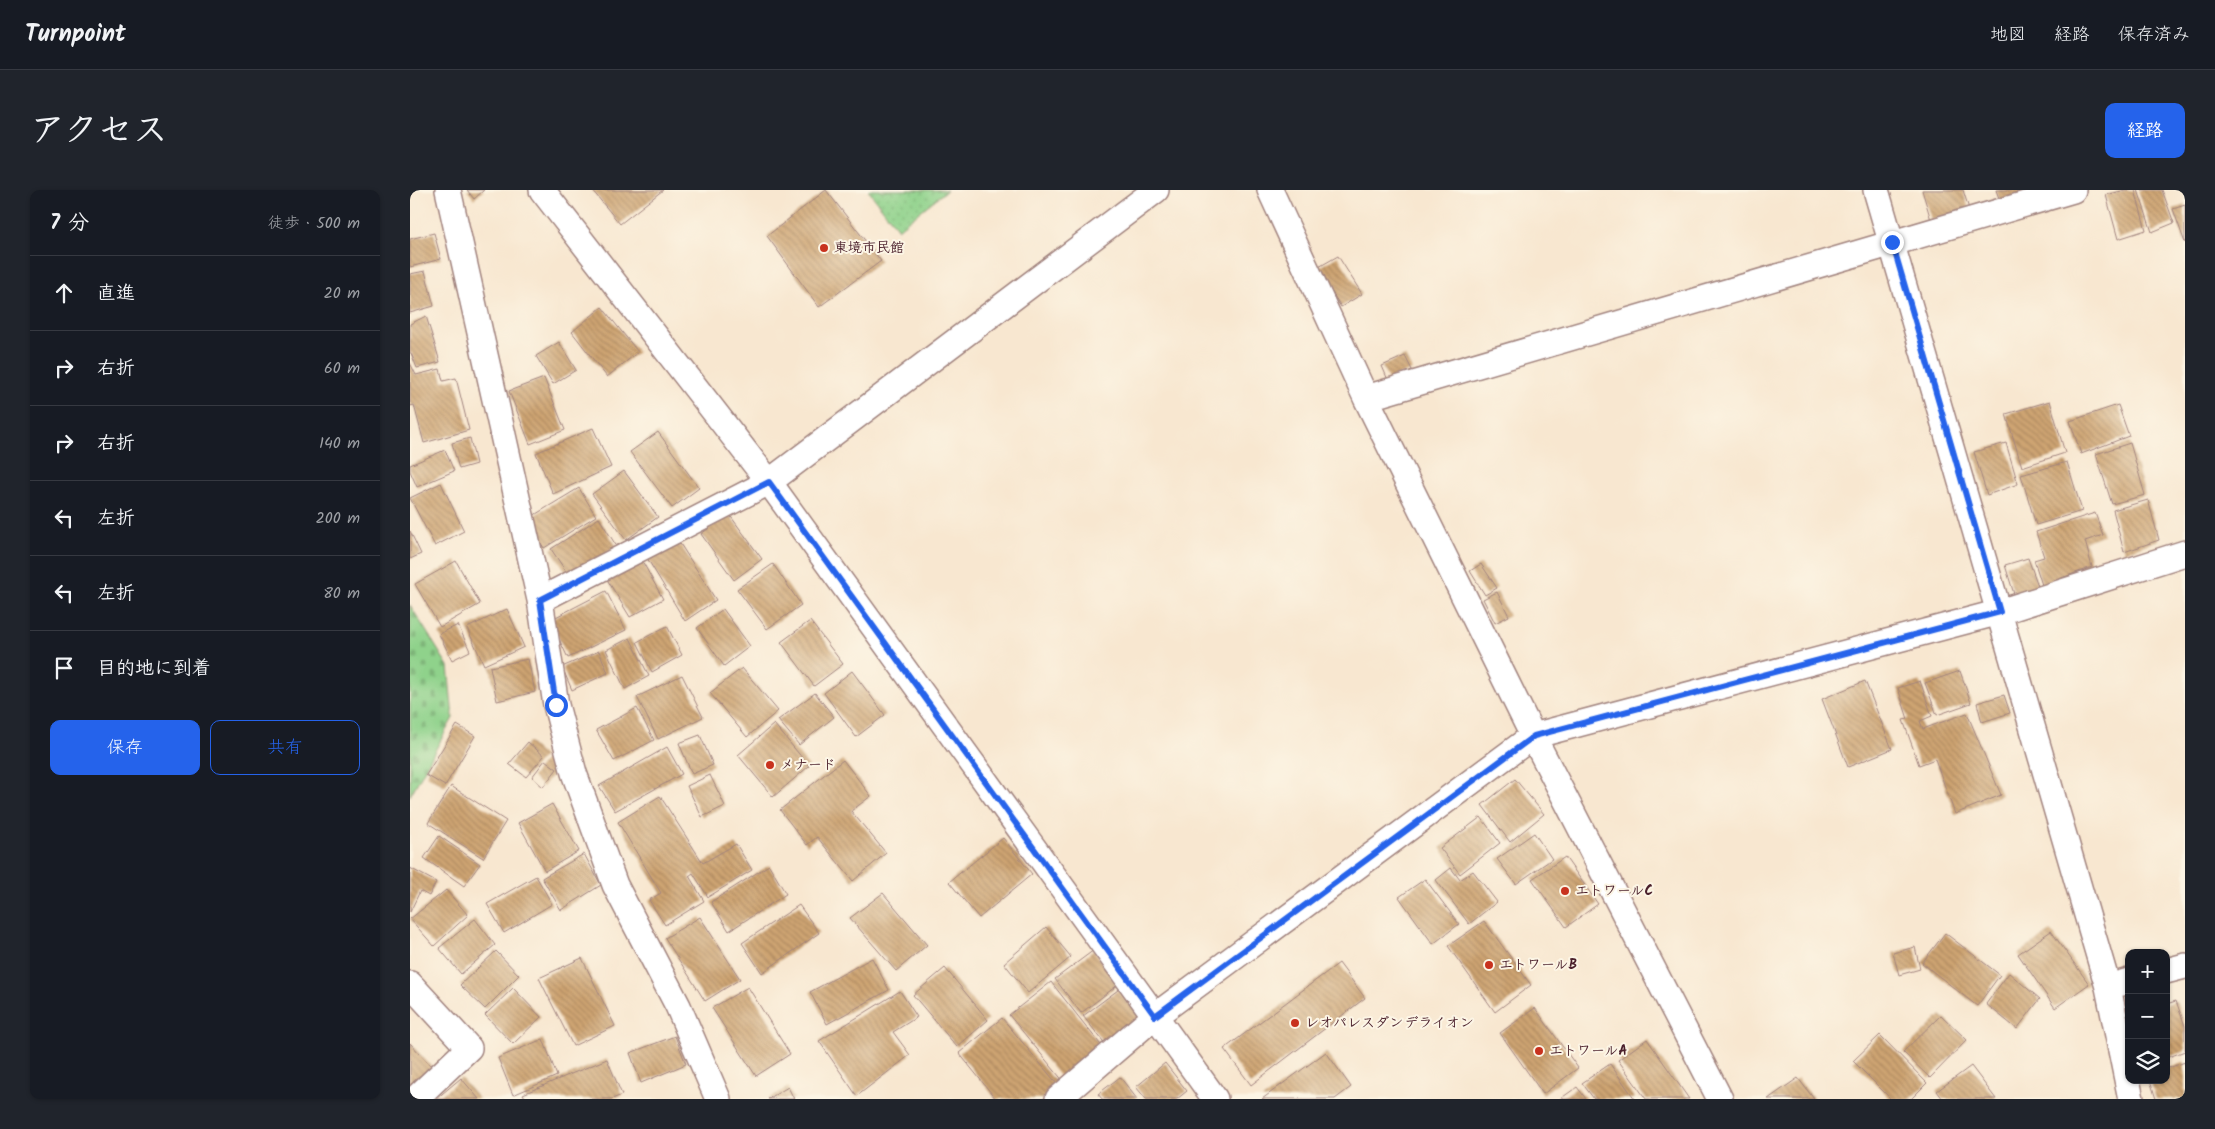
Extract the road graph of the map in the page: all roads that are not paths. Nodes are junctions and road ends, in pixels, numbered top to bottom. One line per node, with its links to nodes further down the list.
1 (448, 190): 11 (street)
2 (542, 190): 9 (street)
3 (1156, 190): 9 (street)
4 (1270, 190): 8 (street)
5 (1876, 190): 7 (street)
6 (2072, 190): 7 (street)
7 (1892, 242): 8 (street); 12 (street)
8 (1366, 398): 13 (street)
9 (769, 482): 11 (street); 18 (street)
10 (2185, 553): 12 (street)
11 (540, 600): 20 (street)
12 (2000, 612): 13 (street); 17 (street)
13 (1534, 736): 18 (street); 23 (street)
14 (2185, 966): 15 (street)
15 (2170, 970)
16 (410, 984): 19 (street)
17 (2118, 984): 24 (street)
18 (1155, 1016): 21 (street); 22 (street)
19 (415, 1099)
20 (718, 1099)
21 (1058, 1099)
22 (1215, 1099)
23 (1720, 1099)
24 (2132, 1099)

